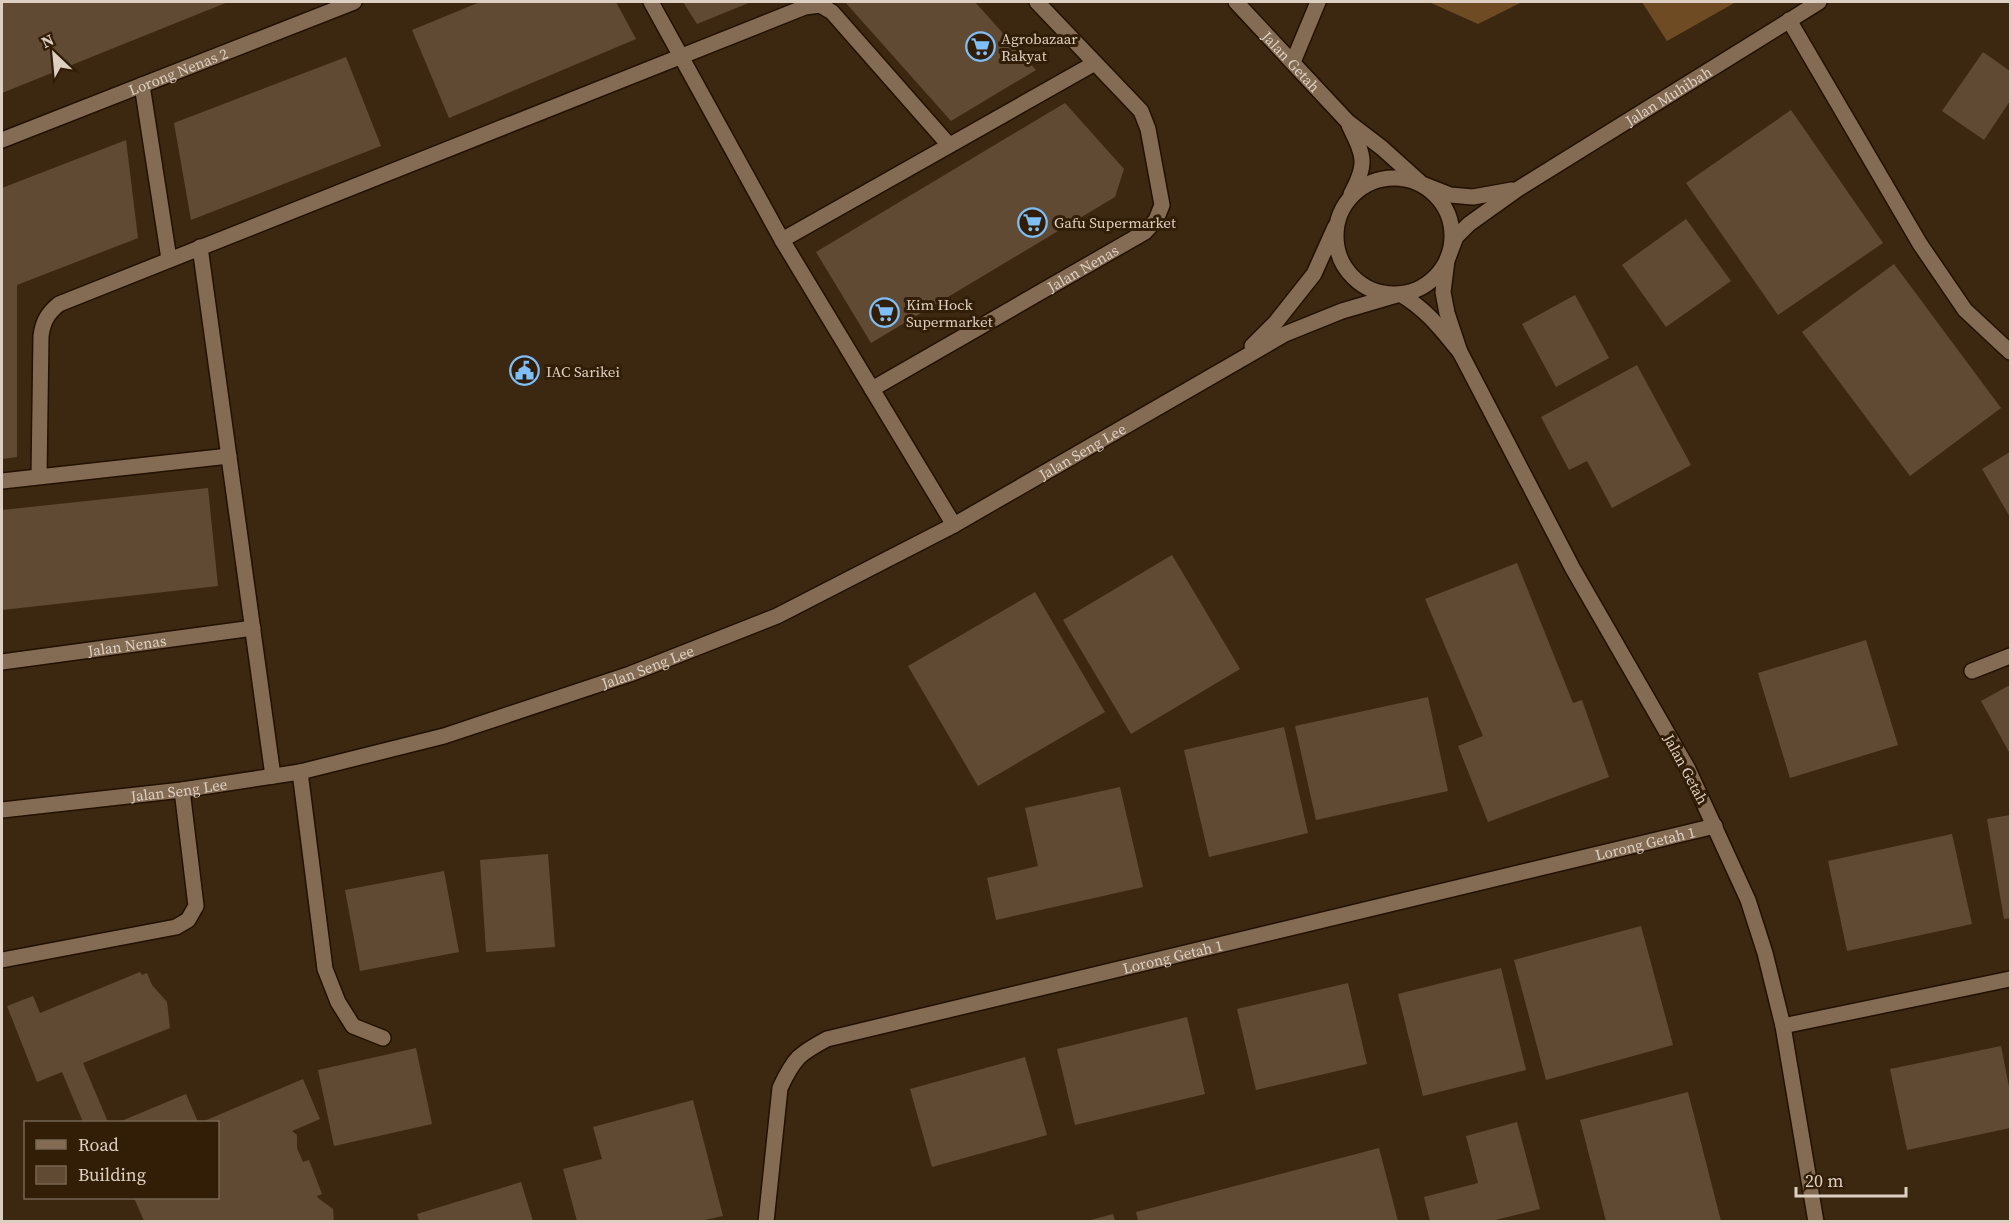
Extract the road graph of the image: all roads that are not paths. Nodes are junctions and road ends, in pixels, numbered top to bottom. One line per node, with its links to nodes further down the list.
1 (354, 2): 11 (street, Lorong Nenas 2)
2 (651, 2): 8 (street)
3 (1037, 2): 10 (street, Jalan Nenas)
4 (1236, 2): 9 (street, Jalan Getah)
5 (1318, 2): 9 (street)
6 (1819, 2): 7 (street, Jalan Muhibah)
7 (1790, 20): 16 (street, Jalan Muhibah); 24 (street)
8 (681, 57): 14 (street); 18 (street); 19 (street)
9 (1293, 62): 12 (street, Jalan Getah)
10 (1095, 63): 14 (street); 26 (street, Jalan Nenas)
11 (142, 85): 13 (street, Lorong Nenas 2); 20 (street)
12 (1348, 122): 15 (street, Jalan Getah); 17 (street, Jalan Getah)
13 (2, 140)
14 (949, 145): 18 (street)
15 (1422, 184): 16 (street, Jalan Muhibah); 17 (street); 21 (street)
16 (1518, 189): 21 (street, Jalan Muhibah)
17 (1340, 215): 22 (street); 25 (street, Jalan Seng Lee)
18 (782, 240): 26 (street)
19 (200, 247): 20 (street); 27 (street)
20 (169, 259): 28 (street)
21 (1447, 260): 22 (street); 23 (street, Jalan Getah)
22 (1400, 294): 23 (street, Jalan Getah); 25 (street, Jalan Seng Lee)
23 (1460, 352): 39 (street, Jalan Getah)
24 (2010, 352)
25 (1237, 361): 30 (street, Jalan Seng Lee)
26 (872, 389): 30 (street)
27 (229, 456): 28 (street); 31 (street)
28 (39, 476): 29 (street)
29 (2, 481)
30 (954, 525): 35 (street, Jalan Seng Lee)
31 (253, 628): 33 (street, Jalan Nenas); 36 (street)
32 (2010, 656): 34 (street)
33 (2, 662)
34 (1972, 671)
35 (300, 772): 36 (street, Jalan Seng Lee); 43 (street)
36 (273, 776): 37 (street, Jalan Seng Lee)
37 (182, 790): 38 (street, Jalan Seng Lee); 40 (street)
38 (2, 810)
39 (1715, 826): 42 (street, Jalan Getah); 44 (street, Lorong Getah 1)
40 (2, 960)
41 (2010, 979): 42 (street)
42 (1783, 1026): 45 (street, Jalan Getah)
43 (383, 1038)
44 (766, 1221)
45 (1816, 1221)

